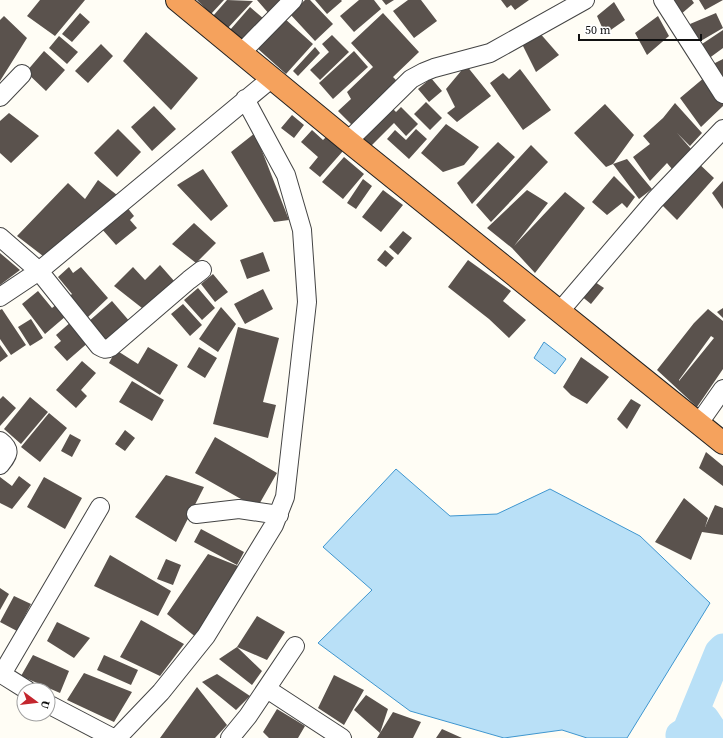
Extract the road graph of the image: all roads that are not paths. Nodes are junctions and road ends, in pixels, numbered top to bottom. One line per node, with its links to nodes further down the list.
1 (177, 0): 6 (highway)
2 (293, 0): 6 (street)
3 (585, 0): 5 (street)
4 (663, 0): 9 (street)
5 (563, 5): 13 (street)
6 (241, 53): 8 (highway)
7 (22, 74): 10 (street)
8 (272, 78): 11 (street); 13 (highway)
9 (723, 94)
10 (0, 97)
11 (246, 100): 16 (street); 26 (street)
12 (723, 129): 18 (street)
13 (348, 141): 18 (highway)
14 (0, 237): 16 (street)
15 (202, 270): 16 (street)
16 (39, 271): 17 (street)
17 (0, 297)
18 (560, 311): 20 (highway)
19 (723, 389): 20 (street)
20 (699, 423): 22 (highway)
21 (0, 441): 23 (street)
22 (723, 442)
23 (0, 465)
24 (100, 506): 28 (street)
25 (196, 514): 26 (street)
26 (278, 515): 34 (street)
27 (295, 646): 30 (street)
28 (1, 674): 29 (street)
29 (16, 683)
30 (267, 689): 35 (street); 36 (street)
31 (56, 708): 32 (street)
32 (92, 734): 33 (street)
33 (113, 738)
34 (117, 738)
35 (230, 738)
36 (342, 738)

